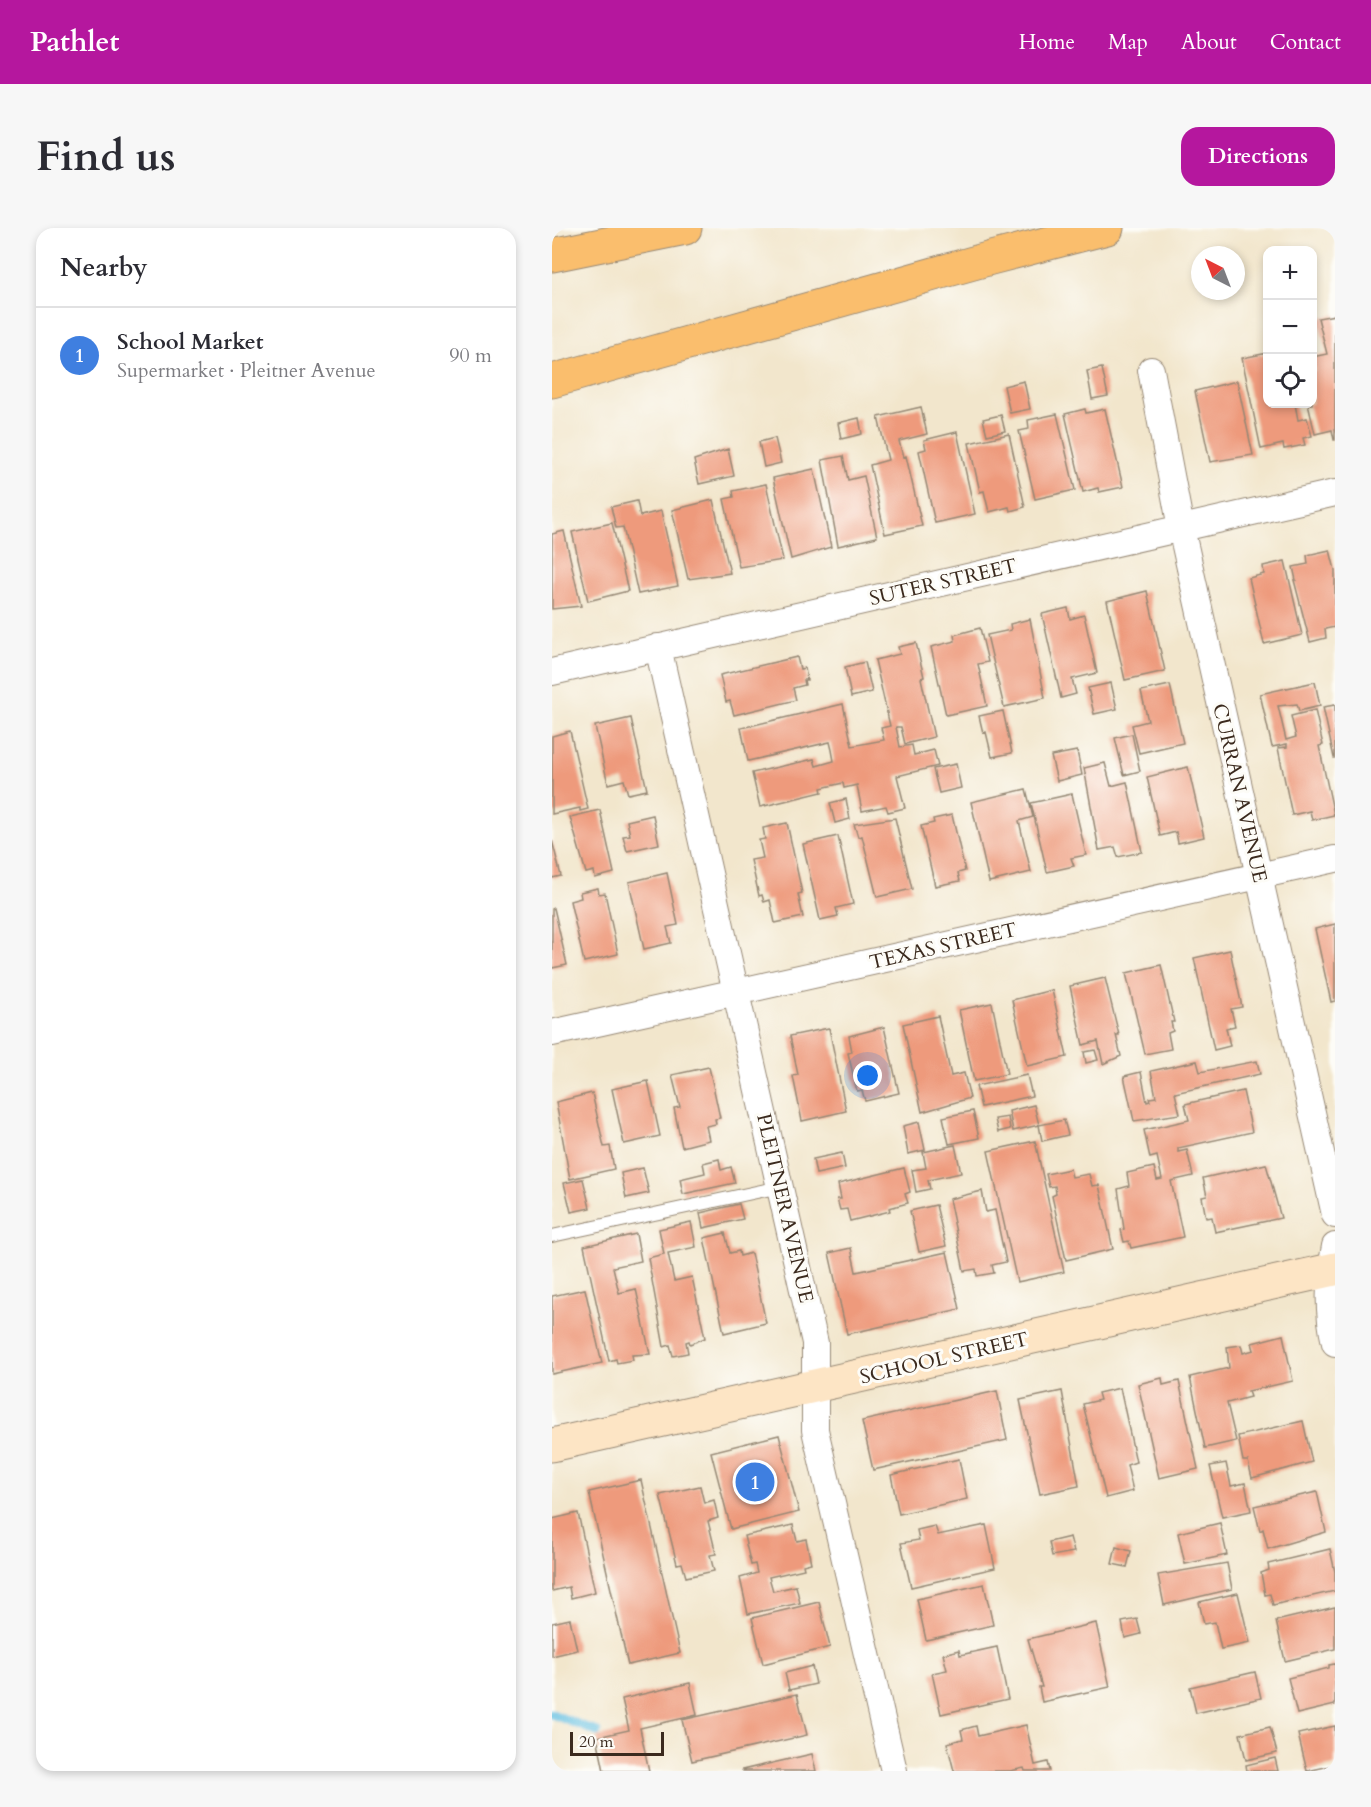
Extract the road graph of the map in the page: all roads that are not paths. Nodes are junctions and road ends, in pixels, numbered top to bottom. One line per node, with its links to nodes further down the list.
1 (685, 228): 3 (highway)
2 (1107, 228): 5 (highway)
3 (552, 255)
4 (1150, 370): 7 (street, CURRAN AVENUE)
5 (552, 381)
6 (1335, 493): 7 (street, SUTER STREET)
7 (1180, 528): 8 (street, SUTER STREET); 11 (street, CURRAN AVENUE)
8 (658, 647): 9 (street, SUTER STREET); 12 (street, PLEITNER AVENUE)
9 (552, 672)
10 (1335, 859): 11 (street, TEXAS STREET)
11 (1259, 876): 12 (street, TEXAS STREET); 15 (street, CURRAN AVENUE)
12 (737, 992): 13 (street, TEXAS STREET); 14 (street, PLEITNER AVENUE)
13 (552, 1033)
14 (780, 1187): 16 (lane); 19 (street, PLEITNER AVENUE)
15 (1335, 1215)
16 (552, 1236)
17 (1333, 1262): 18 (street); 19 (street, SCHOOL STREET)
18 (1335, 1343)
19 (815, 1388): 20 (street, SCHOOL STREET); 21 (street, PLEITNER AVENUE)
20 (552, 1445)
21 (894, 1771)

